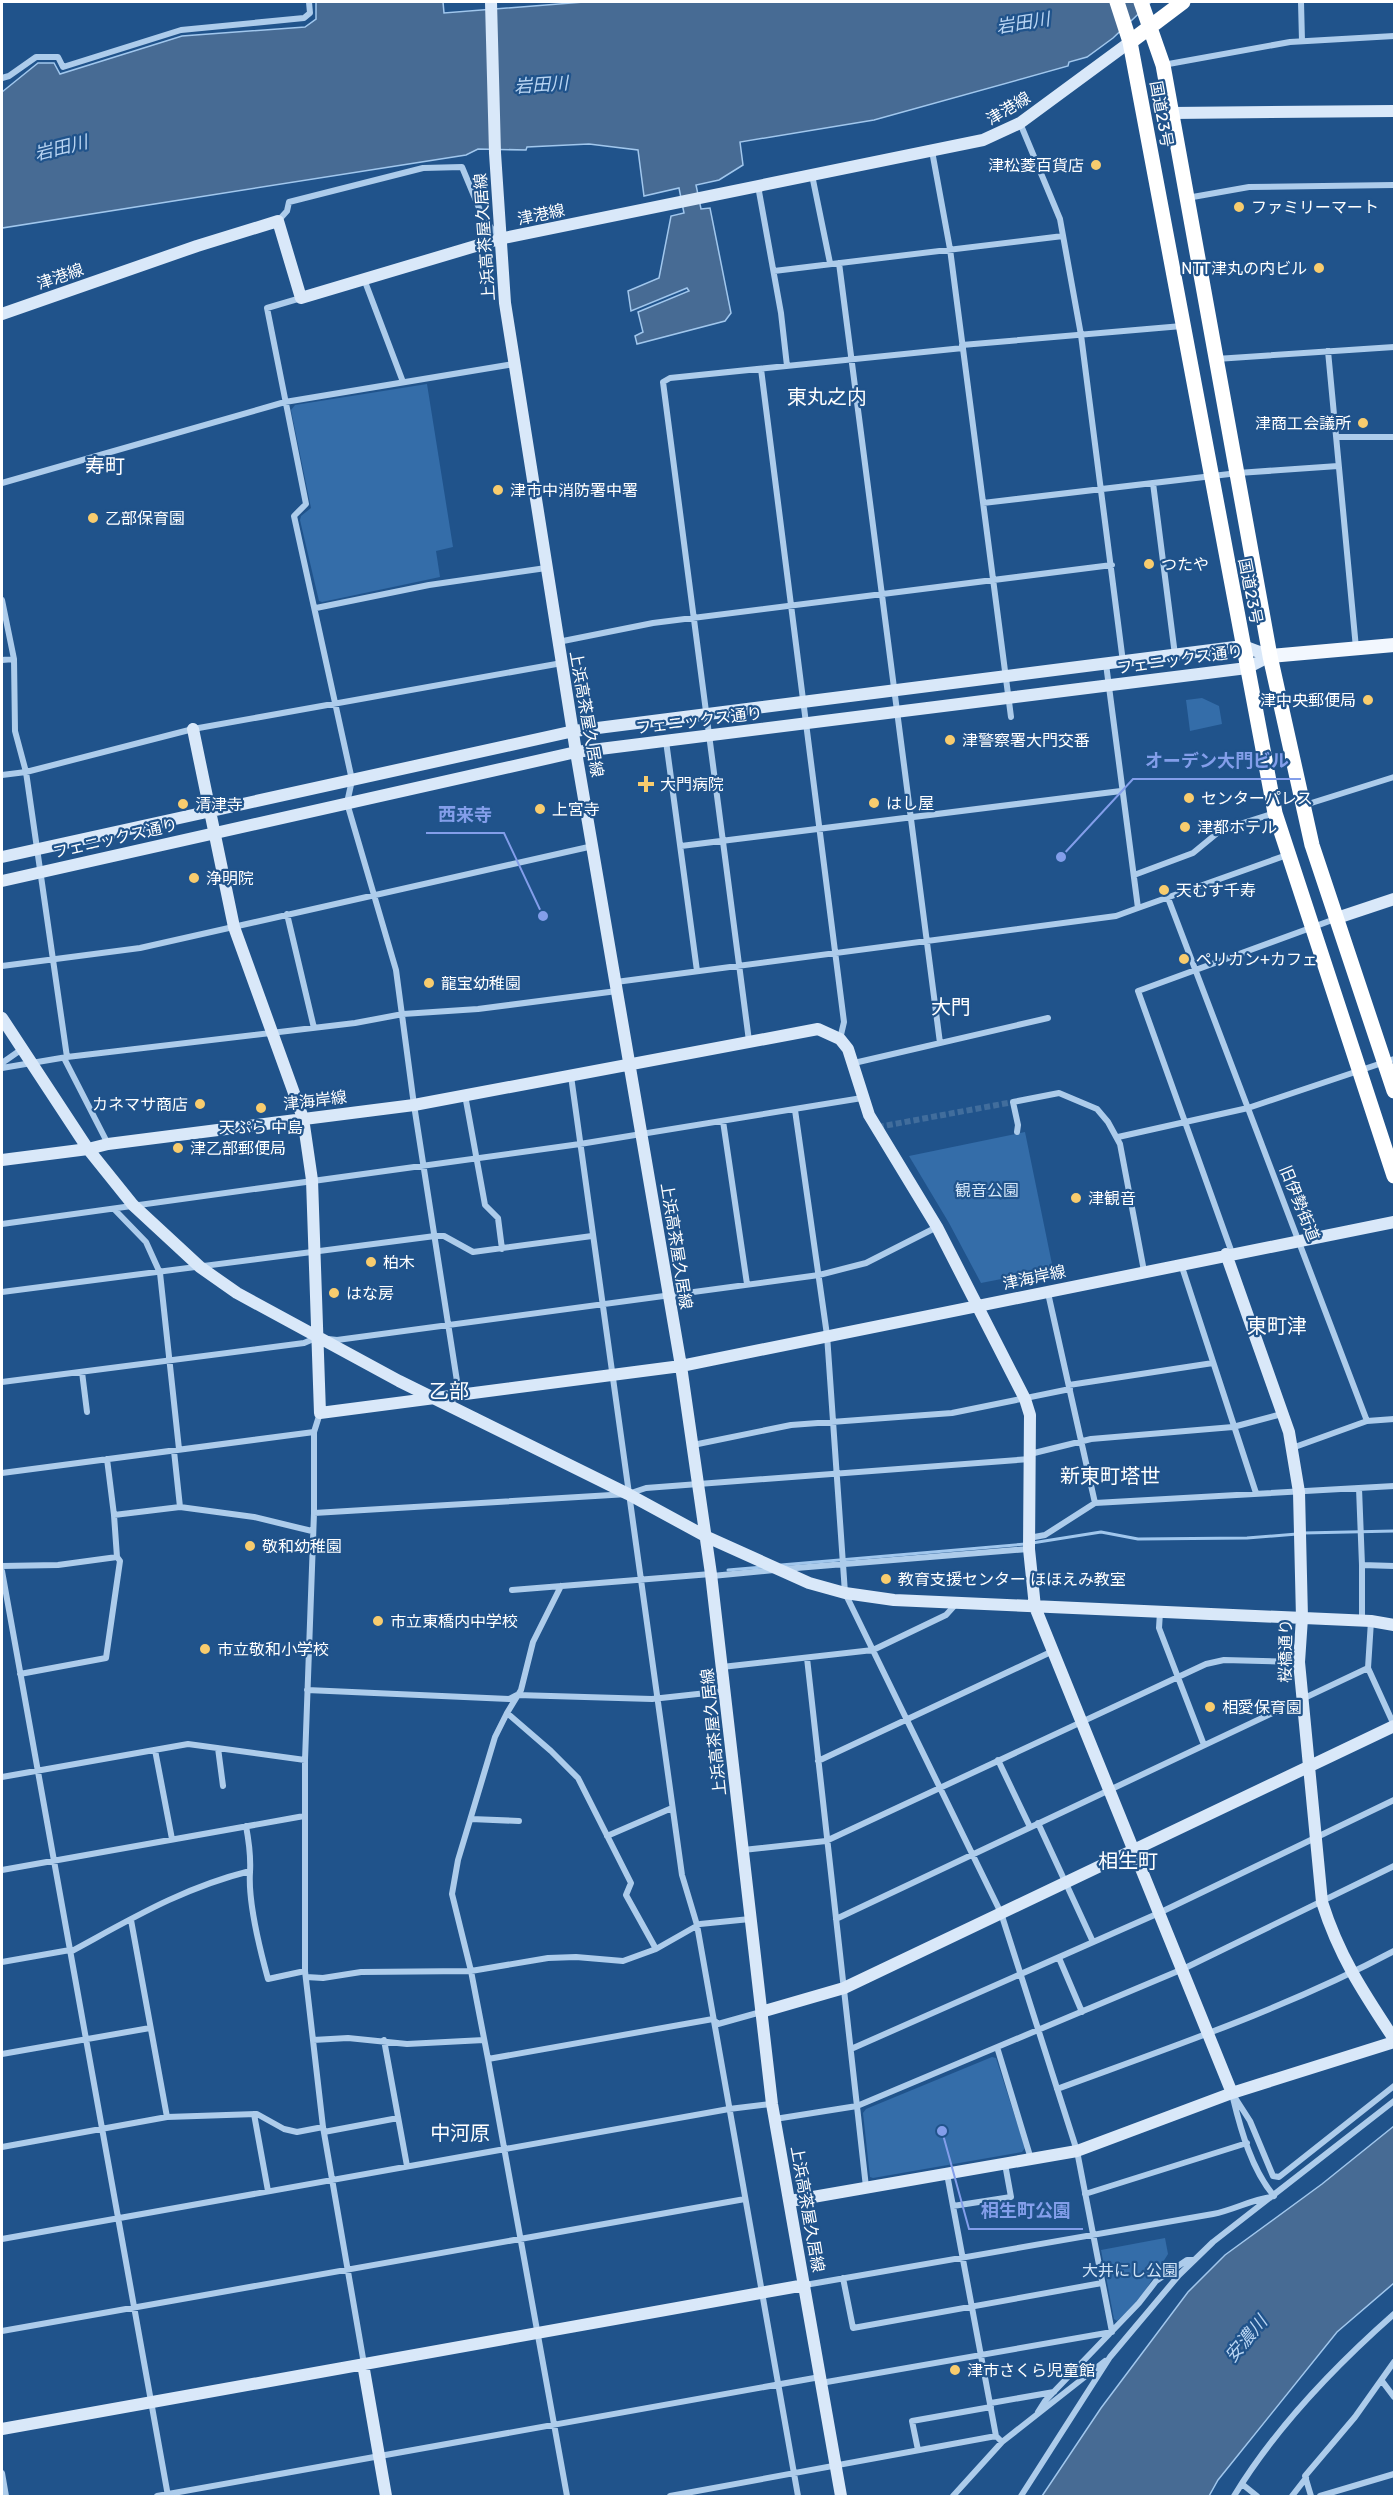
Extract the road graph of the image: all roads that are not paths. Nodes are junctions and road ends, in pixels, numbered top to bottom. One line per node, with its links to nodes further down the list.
1 (309, 2): 12 (street)
2 (1118, 2): 9 (highway, 国道23号)
3 (1141, 2): 7 (highway, 国道23号)
4 (1183, 2): 7 (highway)
5 (1301, 2): 10 (street)
6 (491, 6): 23 (street, 上浜高茶屋久居線)
7 (1149, 26): 9 (highway); 11 (highway, 国道23号)
8 (1395, 36): 10 (street)
9 (1129, 37): 15 (street, 津港線); 31 (highway, 国道23号)
10 (1302, 41): 11 (street)
11 (1162, 65): 14 (highway, 国道23号)
12 (2, 78)
13 (1395, 111): 14 (street)
14 (1171, 113): 20 (highway, 国道23号)
15 (1020, 123): 16 (street, 津港線); 22 (street)
16 (932, 150): 17 (street, 津港線); 24 (street)
17 (812, 175): 18 (street, 津港線); 25 (street)
18 (758, 185): 23 (street, 津港線); 27 (street)
19 (1395, 185): 20 (street)
20 (1186, 198): 37 (highway, 国道23号)
21 (279, 221): 23 (street); 29 (street); 30 (street, 津港線)
22 (1063, 236): 24 (street); 32 (street)
23 (499, 239): 28 (street, 津港線); 38 (street, 上浜高茶屋久居線)
24 (950, 249): 26 (street); 33 (street)
25 (830, 263): 26 (street); 27 (street)
26 (839, 263): 36 (street)
27 (774, 271): 39 (street)
28 (364, 279): 29 (street, 津港線); 41 (street)
29 (301, 298): 42 (street)
30 (2, 314)
31 (1182, 326): 32 (street); 47 (highway, 国道23号)
32 (1081, 335): 33 (street); 50 (street)
33 (963, 347): 36 (street); 51 (street)
34 (1395, 347): 35 (street)
35 (1328, 351): 37 (street); 44 (street)
36 (852, 359): 39 (street); 55 (street)
37 (1216, 359): 46 (highway, 国道23号)
38 (514, 364): 41 (street); 53 (street, 上浜高茶屋久居線)
39 (787, 366): 40 (street)
40 (761, 369): 57 (street); 59 (street)
41 (403, 382): 42 (street)
42 (285, 402): 48 (street); 58 (street)
43 (1395, 437): 44 (street)
44 (1336, 438): 45 (street)
45 (1338, 466): 46 (street); 63 (street)
46 (1238, 473): 47 (street); 65 (highway, 国道23号)
47 (1211, 477): 49 (street); 62 (highway, 国道23号)
48 (2, 483)
49 (1153, 483): 50 (street); 64 (street)
50 (1101, 489): 51 (street); 52 (street)
51 (983, 503): 54 (street)
52 (1112, 565): 54 (street); 68 (street)
53 (546, 568): 58 (street); 60 (street, 上浜高茶屋久居線)
54 (992, 581): 55 (street); 72 (street)
55 (882, 595): 57 (street); 74 (street)
56 (2, 600): 66 (street)
57 (790, 606): 59 (street); 77 (street)
58 (316, 608): 76 (street)
59 (695, 618): 60 (street); 79 (street)
60 (558, 642): 69 (street, 上浜高茶屋久居線)
61 (1395, 645): 63 (main road)
62 (1243, 646): 64 (street, フェニックス通り); 65 (street, フェニックス通り); 71 (highway, 国道23号)
63 (1356, 648): 65 (main road)
64 (1175, 655): 68 (street, フェニックス通り)
65 (1270, 656): 71 (street, フェニックス通り); 93 (highway, 国道23号)
66 (14, 658): 67 (street); 87 (street)
67 (2, 660)
68 (1123, 662): 70 (street, フェニックス通り)
69 (562, 663): 76 (street); 83 (street, 上浜高茶屋久居線)
70 (1106, 664): 72 (street, フェニックス通り); 73 (street)
71 (1247, 669): 73 (street, フェニックス通り); 95 (highway, 国道23号)
72 (1005, 677): 74 (street, フェニックス通り); 75 (street)
73 (1109, 686): 75 (street, フェニックス通り); 91 (street)
74 (895, 691): 77 (street, フェニックス通り); 78 (street)
75 (1008, 699): 78 (street, フェニックス通り); 80 (street)
76 (336, 702): 82 (street); 90 (street)
77 (802, 703): 79 (street, フェニックス通り); 81 (street)
78 (898, 712): 81 (street, フェニックス通り); 96 (street)
79 (707, 715): 83 (street, フェニックス通り); 84 (street)
80 (1011, 717)
81 (805, 724): 84 (street, フェニックス通り); 97 (street)
82 (193, 729): 87 (street); 94 (street)
83 (574, 731): 86 (street, 上浜高茶屋久居線); 90 (street, フェニックス通り)
84 (709, 736): 85 (street, フェニックス通り); 99 (street)
85 (666, 741): 86 (street, フェニックス通り); 101 (street)
86 (576, 753): 92 (street, フェニックス通り); 100 (street, 上浜高茶屋久居線)
87 (26, 772): 88 (street); 102 (street)
88 (2, 775)
89 (1395, 777): 93 (street)
90 (352, 780): 92 (street); 94 (street, フェニックス通り)
91 (1121, 791): 96 (street); 106 (street)
92 (347, 803): 98 (street, フェニックス通り); 108 (street)
93 (1301, 806): 113 (highway, 国道23号)
94 (211, 812): 98 (street); 102 (street, フェニックス通り)
95 (1275, 813): 103 (highway, 国道23号); 106 (street)
96 (911, 817): 97 (street); 116 (street)
97 (819, 829): 99 (street); 117 (street)
98 (215, 832): 105 (street, フェニックス通り); 114 (street)
99 (724, 840): 101 (street); 120 (street)
100 (594, 846): 108 (street); 123 (street, 上浜高茶屋久居線)
101 (681, 846): 122 (street)
102 (37, 849): 104 (street, フェニックス通り); 105 (street)
103 (1288, 855): 109 (street); 115 (highway, 国道23号)
104 (2, 857)
105 (41, 872): 107 (street, フェニックス通り); 118 (street)
106 (1134, 875): 111 (street)
107 (2, 880)
108 (375, 893): 112 (street); 124 (street)
109 (1168, 898): 111 (street); 121 (street, 旧伊勢街道)
110 (1395, 899): 113 (street)
111 (1138, 908): 116 (street)
112 (287, 914): 114 (street); 127 (street)
113 (1337, 918): 115 (street); 134 (highway, 国道23号)
114 (234, 927): 118 (street); 128 (street)
115 (1313, 927): 121 (street); 140 (highway, 国道23号)
116 (928, 942): 117 (street); 131 (street)
117 (835, 954): 120 (street); 129 (street)
118 (54, 959): 119 (street); 133 (street)
119 (2, 966)
120 (740, 966): 122 (street); 130 (street)
121 (1196, 970): 146 (street, 旧伊勢街道); 150 (street)
122 (697, 971): 123 (street)
123 (617, 986): 124 (street); 138 (street, 上浜高茶屋久居線)
124 (403, 1014): 127 (street); 145 (street)
125 (2, 1018): 132 (street)
126 (1048, 1018): 131 (street)
127 (314, 1028): 128 (street)
128 (272, 1032): 133 (street); 148 (street)
129 (840, 1039): 130 (street, 津海岸線); 137 (street)
130 (749, 1041): 138 (street, 津海岸線)
131 (940, 1043): 137 (street)
132 (22, 1049): 135 (street); 136 (street)
133 (66, 1058): 136 (street); 155 (street)
134 (1390, 1061): 140 (street); 142 (highway, 国道23号)
135 (2, 1063)
136 (32, 1063): 139 (street); 156 (street)
137 (854, 1063): 144 (street)
138 (632, 1064): 141 (street, 津海岸線); 152 (street, 上浜高茶屋久居線)
139 (2, 1068)
140 (1359, 1070): 146 (street); 160 (highway, 国道23号)
141 (571, 1076): 143 (street, 津海岸線); 154 (street)
142 (1395, 1091)
143 (465, 1095): 145 (street, 津海岸線); 157 (street)
144 (862, 1098): 147 (street); 166 (street)
145 (414, 1105): 148 (street, 津海岸線); 159 (street)
146 (1248, 1108): 150 (street); 169 (street, 旧伊勢街道)
147 (795, 1110): 149 (street); 177 (street)
148 (303, 1118): 155 (street, 津海岸線); 161 (street)
149 (723, 1120): 152 (street); 178 (street)
150 (1185, 1122): 153 (street); 172 (street)
151 (1017, 1132): 153 (street)
152 (642, 1134): 154 (street); 181 (street, 上浜高茶屋久居線)
153 (1118, 1137): 175 (street)
154 (580, 1143): 157 (street); 168 (street)
155 (108, 1144): 156 (street, 津海岸線)
156 (88, 1149): 158 (street, 津海岸線); 162 (street)
157 (476, 1157): 159 (street); 170 (street)
158 (2, 1160)
159 (423, 1165): 161 (street); 167 (street)
160 (1395, 1176)
161 (312, 1180): 162 (street); 171 (street)
162 (133, 1205): 163 (street); 174 (street)
163 (114, 1209): 165 (street); 176 (street)
164 (1395, 1222): 169 (street, 津海岸線)
165 (2, 1224)
166 (937, 1227): 177 (street); 183 (street)
167 (435, 1236): 170 (street); 171 (street); 184 (street)
168 (592, 1236): 170 (street); 182 (street)
169 (1300, 1240): 172 (street, 津海岸線); 201 (street, 旧伊勢街道)
170 (502, 1249)
171 (315, 1252): 174 (street); 186 (street)
172 (1229, 1254): 173 (street, 津海岸線); 199 (street, 桜橋通り)
173 (1181, 1263): 175 (street, 津海岸線); 188 (street)
174 (200, 1267): 176 (street); 186 (street)
175 (1144, 1270): 180 (street, 津海岸線)
176 (160, 1273): 179 (street); 187 (street)
177 (819, 1275): 178 (street); 185 (street)
178 (747, 1284): 181 (street)
179 (2, 1292)
180 (1048, 1292): 183 (street, 津海岸線); 193 (street)
181 (668, 1295): 182 (street); 189 (street, 上浜高茶屋久居線)
182 (602, 1305): 184 (street); 191 (street)
183 (979, 1305): 185 (street, 津海岸線); 196 (street)
184 (448, 1324): 186 (street); 194 (street)
185 (827, 1335): 189 (street, 津海岸線); 202 (street)
186 (316, 1337): 187 (street); 195 (street); 198 (street)
187 (169, 1360): 190 (street); 208 (street)
188 (1213, 1363): 193 (street); 203 (street)
189 (681, 1366): 191 (street, 津海岸線); 206 (street, 上浜高茶屋久居線)
190 (82, 1372): 192 (street); 197 (street)
191 (611, 1377): 194 (street, 津海岸線); 218 (street)
192 (2, 1382)
193 (1070, 1387): 196 (street); 205 (street)
194 (459, 1394): 195 (street, 津海岸線)
195 (432, 1398): 198 (street, 津海岸線); 218 (street)
196 (1025, 1399): 202 (street); 209 (street)
197 (87, 1412)
198 (320, 1413): 204 (street)
199 (1283, 1414): 203 (street); 207 (street, 桜橋通り)
200 (1395, 1419): 201 (street)
201 (1367, 1421): 207 (street)
202 (834, 1423): 206 (street); 212 (street)
203 (1233, 1426): 205 (street); 217 (street)
204 (314, 1432): 208 (street); 221 (street)
205 (1082, 1442): 209 (street); 219 (street)
206 (693, 1445): 213 (street, 上浜高茶屋久居線)
207 (1292, 1448): 216 (street, 桜橋通り)
208 (177, 1450): 210 (street); 220 (street)
209 (1030, 1457): 212 (street); 225 (street)
210 (107, 1459): 211 (street); 222 (street)
211 (2, 1473)
212 (838, 1475): 213 (street); 227 (street)
213 (699, 1484): 218 (street); 224 (street, 上浜高茶屋久居線)
214 (1395, 1486): 215 (street)
215 (1359, 1488): 216 (street); 228 (street)
216 (1299, 1492): 217 (street); 240 (street, 桜橋通り)
217 (1256, 1493): 219 (street)
218 (628, 1494): 221 (street); 224 (street); 233 (street)
219 (1095, 1503): 225 (street)
220 (180, 1507): 222 (street); 223 (street)
221 (314, 1513): 223 (street)
222 (114, 1515): 226 (street)
223 (312, 1531): 251 (street)
224 (707, 1537): 231 (street); 232 (street, 上浜高茶屋久居線)
225 (1029, 1544): 227 (street); 238 (street)
226 (117, 1557): 230 (street); 249 (street)
227 (844, 1560): 231 (street); 236 (street)
228 (1362, 1565): 229 (street); 241 (street)
229 (1395, 1566)
230 (2, 1568): 249 (street)
231 (779, 1569): 232 (street); 236 (street)
232 (712, 1575): 233 (street); 247 (street, 上浜高茶屋久居線)
233 (639, 1580): 234 (street); 254 (street)
234 (561, 1586): 235 (street); 253 (street)
235 (512, 1590)
236 (845, 1593): 237 (street); 243 (street)
237 (957, 1603): 238 (street); 243 (street)
238 (1035, 1607): 239 (street); 244 (street)
239 (1160, 1612): 240 (street); 250 (street)
240 (1302, 1618): 241 (street); 246 (street, 桜橋通り)
241 (1366, 1620): 242 (street); 248 (street)
242 (1395, 1625)
243 (873, 1650): 245 (street); 257 (street)
244 (1053, 1651): 257 (street); 258 (street)
245 (807, 1659): 247 (street); 265 (street)
246 (1299, 1662): 250 (street); 255 (street, 桜橋通り)
247 (722, 1667): 252 (street, 上浜高茶屋久居線)
248 (1368, 1668): 255 (street); 259 (street)
249 (20, 1674): 267 (street)
250 (1177, 1677): 258 (street); 260 (street)
251 (307, 1690): 253 (street); 263 (street)
252 (725, 1691): 254 (street); 284 (street, 上浜高茶屋久居線)
253 (517, 1695): 254 (street); 256 (street)
254 (656, 1698): 273 (street)
255 (1302, 1700): 260 (street); 266 (street, 桜橋通り)
256 (507, 1713): 275 (street); 280 (street)
257 (907, 1720): 265 (street); 270 (street)
258 (1083, 1720): 264 (street); 271 (street)
259 (1395, 1726): 266 (street)
260 (1203, 1745): 271 (street)
261 (218, 1748): 262 (street); 263 (street); 269 (street)
262 (155, 1750): 267 (street); 281 (street)
263 (305, 1760): 274 (street)
264 (998, 1760): 270 (street); 279 (street)
265 (818, 1761): 283 (street)
266 (1309, 1767): 282 (street, 桜橋通り); 285 (street)
267 (38, 1771): 268 (street); 287 (street)
268 (2, 1778)
269 (223, 1786)
270 (940, 1787): 283 (street); 286 (street)
271 (1110, 1790): 277 (street); 285 (street)
272 (1395, 1800): 282 (street)
273 (672, 1808): 280 (street); 298 (street)
274 (304, 1816): 278 (street); 307 (street)
275 (471, 1819): 276 (street); 306 (street)
276 (519, 1821)
277 (1038, 1823): 279 (street); 291 (street)
278 (246, 1826): 281 (street); 290 (street)
279 (1030, 1827): 286 (street)
280 (607, 1836): 300 (street)
281 (172, 1839): 287 (street)
282 (1314, 1839): 292 (street, 桜橋通り); 294 (street)
283 (826, 1841): 284 (street); 295 (street)
284 (743, 1850): 296 (street, 上浜高茶屋久居線)
285 (1134, 1850): 291 (street); 294 (street)
286 (973, 1854): 293 (street); 295 (street)
287 (54, 1861): 289 (street); 301 (street)
288 (1395, 1866): 292 (street)
289 (2, 1870)
290 (250, 1871): 297 (street); 307 (street)
291 (1065, 1883): 293 (street); 299 (street)
292 (1322, 1902): 305 (street); 309 (street, 桜橋通り)
293 (1001, 1913): 308 (street); 310 (street)
294 (1159, 1913): 299 (street); 305 (street)
295 (836, 1918): 310 (street)
296 (750, 1919): 298 (street); 311 (street, 上浜高茶屋久居線)
297 (131, 1920): 301 (street); 314 (street)
298 (697, 1925): 300 (street); 313 (street)
299 (1093, 1942): 303 (street)
300 (656, 1949): 306 (street)
301 (70, 1951): 304 (street); 317 (street)
302 (1395, 1951): 309 (street)
303 (1059, 1958): 308 (street); 312 (street)
304 (2, 1962)
305 (1183, 1969): 312 (street); 316 (street)
306 (471, 1971): 307 (street); 320 (street)
307 (305, 1974): 318 (street)
308 (1021, 1974): 315 (street); 323 (street)
309 (1351, 1974): 316 (street); 321 (street, 桜橋通り)
310 (844, 1989): 311 (street); 323 (street)
311 (761, 2012): 313 (street); 330 (street, 上浜高茶屋久居線)
312 (1082, 2012): 315 (street)
313 (712, 2019): 325 (street); 332 (street)
314 (150, 2028): 317 (street); 334 (street)
315 (1039, 2030): 322 (street); 327 (street)
316 (1209, 2033): 327 (street); 328 (street)
317 (86, 2039): 324 (street); 337 (street)
318 (313, 2040): 319 (street); 338 (street)
319 (384, 2040): 320 (street); 335 (street)
320 (484, 2040): 325 (street)
321 (1395, 2040): 328 (street)
322 (997, 2048): 331 (street); 343 (street)
323 (851, 2049): 331 (street)
324 (2, 2054)
325 (488, 2059): 341 (street)
326 (1395, 2086): 328 (street)
327 (1057, 2089): 342 (street)
328 (1232, 2093): 339 (street); 342 (street)
329 (1395, 2101): 351 (street)
330 (772, 2104): 332 (street); 336 (street, 上浜高茶屋久居線)
331 (858, 2106): 336 (street); 348 (street)
332 (729, 2109): 341 (street); 352 (street)
333 (254, 2114): 334 (street); 338 (street); 349 (street)
334 (167, 2117): 337 (street)
335 (398, 2118): 338 (street); 345 (street)
336 (775, 2119): 353 (street, 上浜高茶屋久居線)
337 (102, 2129): 340 (street); 355 (street)
338 (323, 2129): 347 (street)
339 (1247, 2143): 350 (street); 351 (street)
340 (2, 2147)
341 (504, 2149): 345 (street); 358 (street)
342 (1077, 2151): 343 (street); 350 (street)
343 (1031, 2159): 344 (street)
344 (1005, 2163): 346 (street); 354 (street)
345 (406, 2166): 347 (street)
346 (947, 2173): 348 (street); 354 (street)
347 (332, 2180): 349 (street); 361 (street)
348 (866, 2187): 353 (street)
349 (268, 2191): 355 (street)
350 (1085, 2194): 356 (street)
351 (1274, 2196): 356 (street); 360 (street)
352 (745, 2199): 358 (street); 365 (street)
353 (790, 2201): 364 (street, 上浜高茶屋久居線)
354 (953, 2206): 359 (street)
355 (118, 2218): 357 (street); 366 (street)
356 (1093, 2234): 359 (street); 363 (street)
357 (2, 2239)
358 (520, 2239): 361 (street); 371 (street)
359 (962, 2257): 362 (street); 367 (street)
360 (1194, 2260): 370 (street); 373 (street)
361 (348, 2268): 366 (street); 375 (street)
362 (843, 2278): 364 (street); 367 (street)
363 (1102, 2283): 367 (street); 370 (street)
364 (805, 2285): 365 (street); 376 (street, 上浜高茶屋久居線)
365 (762, 2293): 371 (street); 378 (street)
366 (134, 2307): 369 (street); 381 (street)
367 (972, 2307): 372 (street)
368 (1395, 2314): 395 (street)
369 (2, 2331)
370 (1112, 2332): 372 (street); 379 (street)
371 (537, 2333): 375 (street); 384 (street)
372 (982, 2355): 376 (street); 382 (street)
373 (1110, 2357): 383 (street); 405 (street)
374 (1395, 2362): 377 (street)
375 (363, 2364): 381 (street); 389 (street)
376 (821, 2380): 378 (street); 390 (street, 上浜高茶屋久居線)
377 (1382, 2381): 380 (street); 394 (street)
378 (778, 2384): 384 (street); 392 (street)
379 (1055, 2392): 382 (street); 383 (street)
380 (1395, 2397)
381 (151, 2402): 385 (street); 398 (street)
382 (991, 2405): 386 (street); 388 (street)
383 (1036, 2415): 387 (street)
384 (554, 2425): 389 (street); 400 (street)
385 (2, 2429)
386 (996, 2436): 387 (street); 388 (street)
387 (1002, 2442): 404 (street)
388 (918, 2450): 390 (street)
389 (379, 2457): 398 (street); 399 (street)
390 (836, 2465): 392 (street); 403 (street, 上浜高茶屋久居線)
391 (2, 2473): 396 (street)
392 (794, 2474): 401 (street); 402 (street)
393 (1395, 2474): 410 (street)
394 (1306, 2478): 408 (street); 409 (street)
395 (1242, 2484): 406 (street); 407 (street)
396 (6, 2496)
397 (157, 2496): 398 (street)
398 (168, 2496)
399 (386, 2496)
400 (567, 2496)
401 (670, 2496)
402 (798, 2496)
403 (841, 2496)
404 (953, 2496)
405 (1021, 2496)
406 (1234, 2496)
407 (1257, 2496)
408 (1292, 2496)
409 (1311, 2496)
410 (1320, 2496)

